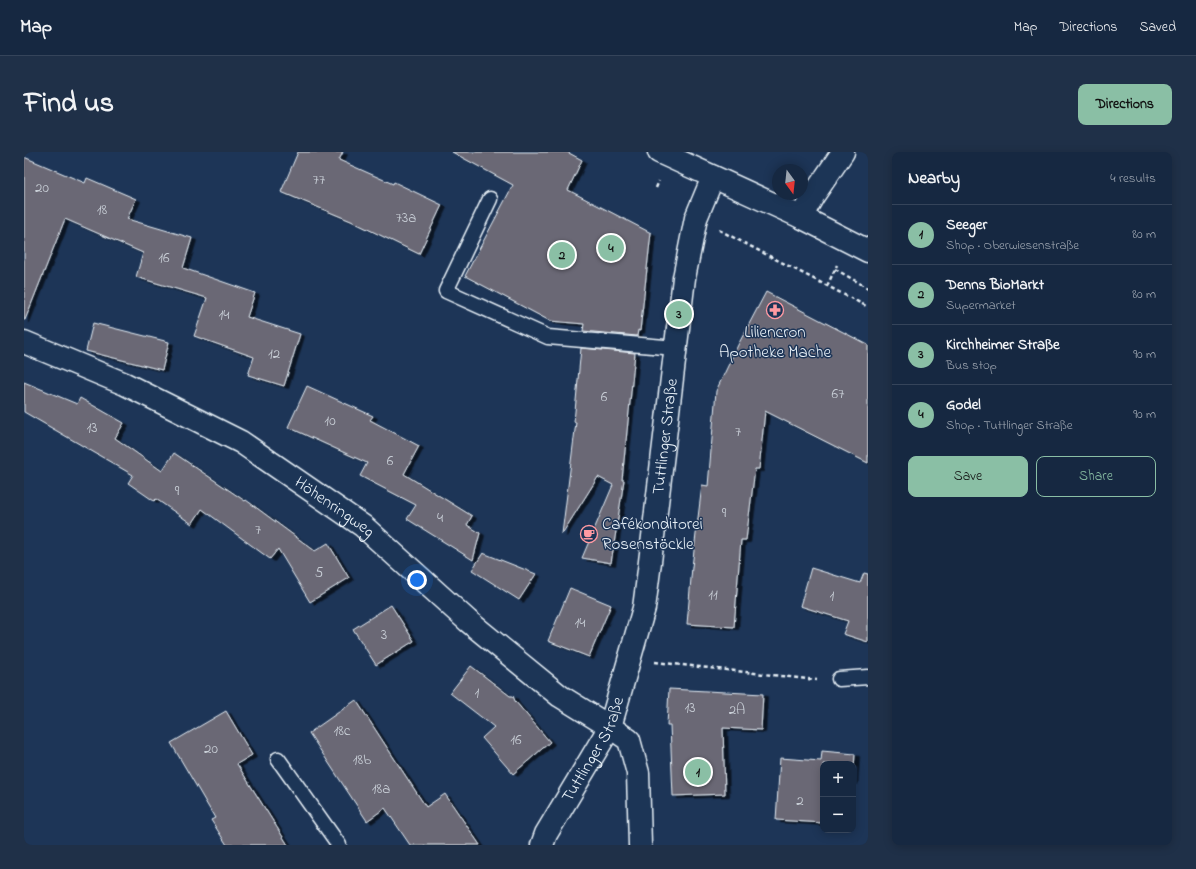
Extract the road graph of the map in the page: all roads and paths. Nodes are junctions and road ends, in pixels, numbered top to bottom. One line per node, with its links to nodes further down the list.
1 (659, 152): 3 (street)
2 (843, 152): 5 (street)
3 (712, 177): 5 (street); 6 (street, Tuttlinger Straße)
4 (490, 199): 12 (lane)
5 (801, 217): 7 (street)
6 (696, 218): 10 (path); 12 (street, Tuttlinger Straße)
7 (868, 251)
8 (835, 268): 9 (path)
9 (868, 288)
10 (868, 307)
11 (24, 342): 16 (street, Höhenringweg)
12 (676, 348): 13 (street, Tuttlinger Straße)
13 (630, 657): 15 (path); 16 (street, Tuttlinger Straße)
14 (868, 677): 15 (lane)
15 (839, 679)
16 (610, 727): 19 (street, Tuttlinger Straße); 20 (street, Höhenringweg)
17 (278, 759): 18 (lane)
18 (339, 845)
19 (542, 845)
20 (640, 845)

